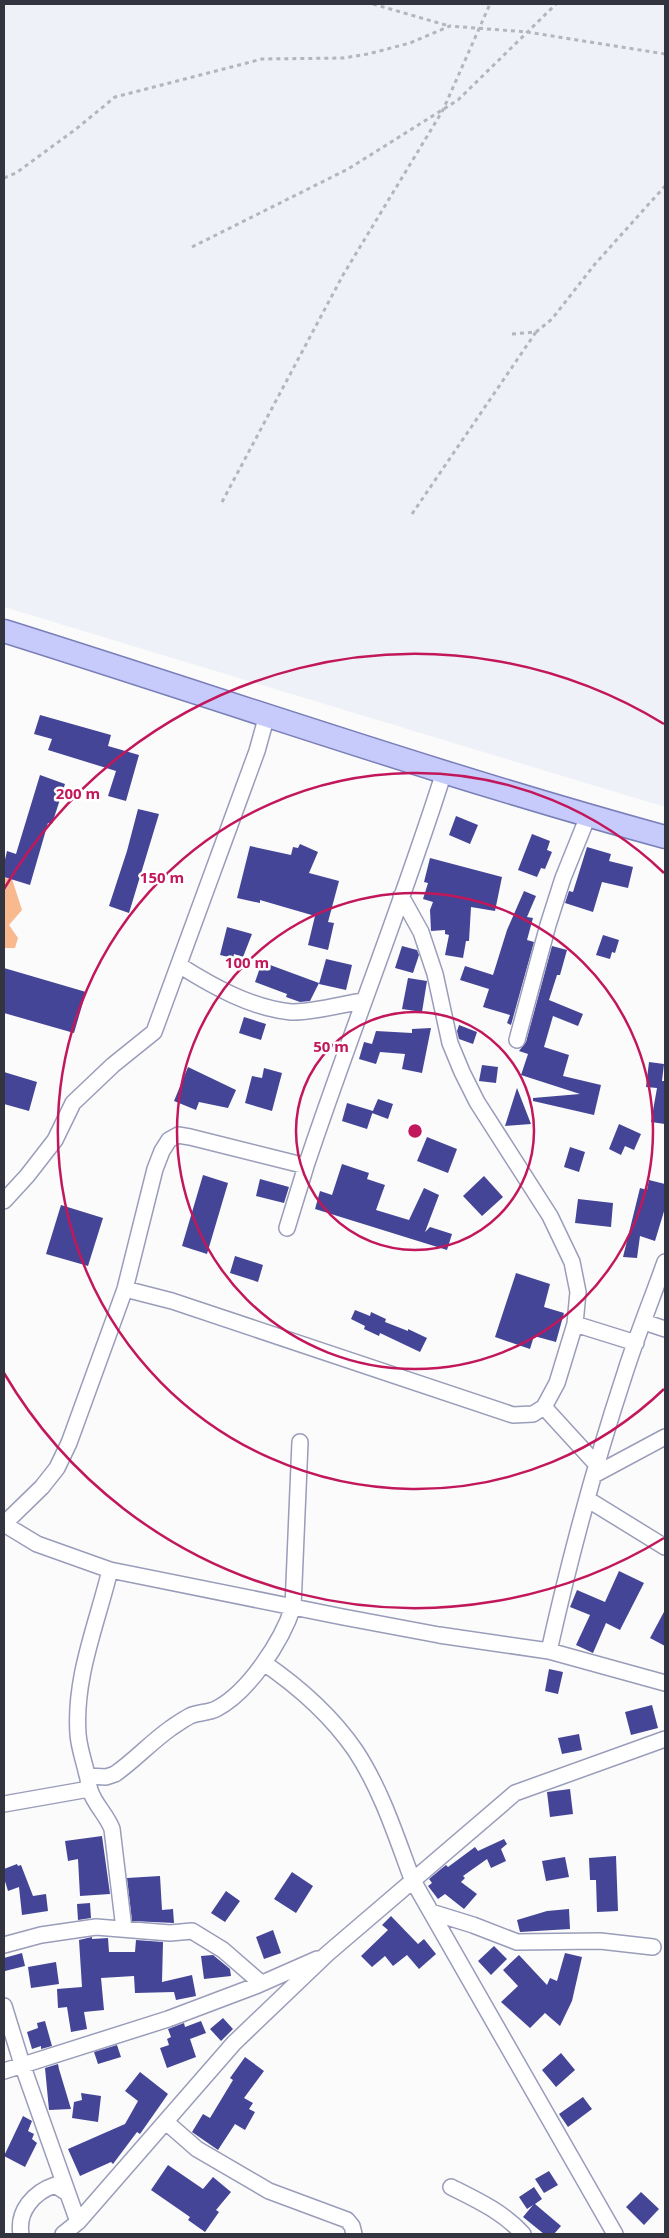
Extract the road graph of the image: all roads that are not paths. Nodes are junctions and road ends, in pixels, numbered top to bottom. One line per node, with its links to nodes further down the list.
1 (4, 631): 2 (main road)
2 (266, 714): 3 (main road); 7 (street)
3 (444, 772): 4 (main road); 6 (street)
4 (588, 816): 5 (main road); 9 (street)
5 (665, 837)
6 (401, 896): 8 (street); 16 (street)
7 (179, 965): 8 (street); 11 (street)
8 (363, 1001): 10 (street)
9 (517, 1040)
10 (306, 1166): 12 (street); 14 (street)
11 (4, 1202)
12 (287, 1228)
13 (665, 1262): 15 (street)
14 (125, 1290): 19 (street); 24 (street)
15 (644, 1322): 17 (street); 18 (street)
16 (575, 1324): 18 (street); 19 (street)
17 (665, 1329)
18 (636, 1343): 22 (street)
19 (544, 1407): 22 (street)
20 (665, 1437): 22 (street)
21 (300, 1442): 27 (street)
22 (595, 1470): 23 (street)
23 (587, 1499): 25 (street); 28 (street)
24 (4, 1524): 26 (street)
25 (665, 1547)
26 (110, 1570): 27 (street); 32 (street)
27 (293, 1607): 28 (street); 29 (street)
28 (549, 1651): 30 (street)
29 (264, 1663): 32 (street); 34 (street)
30 (665, 1683)
31 (665, 1739): 34 (street)
32 (89, 1783): 33 (street); 36 (street)
33 (4, 1804)
34 (412, 1879): 35 (street); 39 (street)
35 (431, 1912): 38 (street); 52 (street)
36 (124, 1930): 37 (street); 40 (street)
37 (4, 1945)
38 (653, 1947)
39 (327, 1954): 40 (street); 44 (street)
40 (261, 1983): 42 (street)
41 (4, 2006): 42 (street)
42 (22, 2064): 43 (street); 46 (street)
43 (4, 2071)
44 (166, 2122): 47 (street); 50 (street)
45 (451, 2187): 51 (street)
46 (67, 2192): 47 (street); 48 (street)
47 (78, 2222): 49 (street)
48 (21, 2234)
49 (63, 2234)
50 (354, 2234)
51 (523, 2234)
52 (615, 2234)

